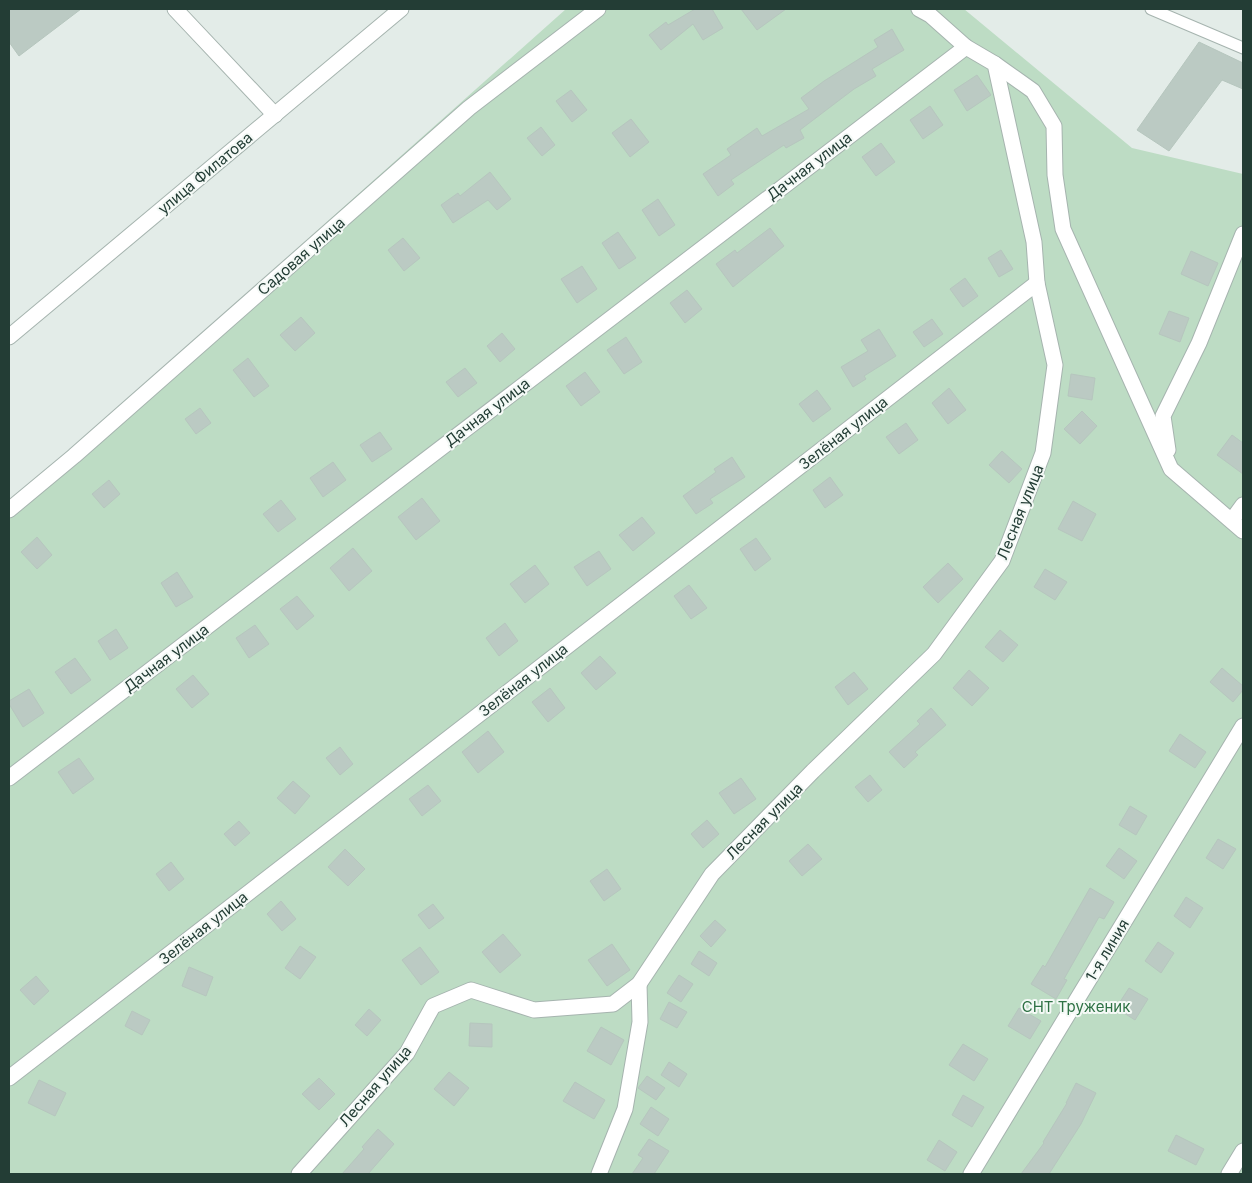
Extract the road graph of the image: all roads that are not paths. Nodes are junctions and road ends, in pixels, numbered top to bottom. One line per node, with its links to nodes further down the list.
1 (175, 9): 9 (street)
2 (400, 9): 9 (street, улица Филатова)
3 (598, 9): 15 (street, Садовая улица)
4 (919, 9): 6 (street)
5 (1151, 9): 7 (lane)
6 (966, 46): 8 (street); 18 (street, Дачная улица)
7 (1243, 48)
8 (995, 64): 11 (street, Лесная улица); 13 (street)
9 (276, 115): 12 (street, улица Филатова)
10 (1243, 234): 13 (street)
11 (1037, 283): 19 (street, Лесная улица); 20 (street, Зелёная улица)
12 (9, 337)
13 (1171, 469): 16 (street)
14 (1243, 505): 16 (street)
15 (9, 510)
16 (1238, 526)
17 (1243, 726): 24 (street, 1-я линия)
18 (9, 778)
19 (639, 984): 22 (street, Лесная улица); 23 (street)
20 (9, 1078)
21 (1243, 1151): 25 (street)
22 (299, 1174)
23 (599, 1174)
24 (971, 1174)
25 (1229, 1174)

